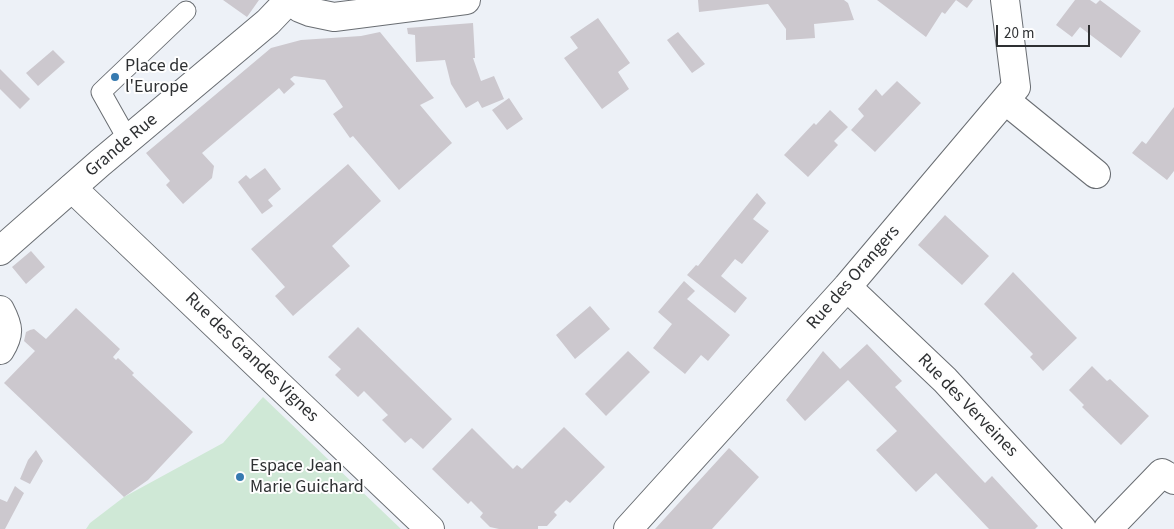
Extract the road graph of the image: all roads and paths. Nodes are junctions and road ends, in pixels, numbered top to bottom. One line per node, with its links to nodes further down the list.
1 (289, 0): 2 (street); 6 (street, Grande Rue)
2 (466, 0)
3 (1005, 0): 5 (street, Rue des Orangers)
4 (186, 11): 6 (lane)
5 (1005, 100): 7 (street); 10 (street, Rue des Orangers)
6 (128, 140): 8 (street, Grande Rue)
7 (1096, 174)
8 (72, 188): 9 (street, Grande Rue); 14 (street, Rue des Grandes Vignes)
9 (0, 251)
10 (847, 287): 15 (street, Rue des Orangers); 16 (street, Rue des Verveines)
11 (0, 310): 12 (street)
12 (0, 350)
13 (1174, 480): 17 (street)
14 (430, 529)
15 (628, 529)
16 (1082, 529)
17 (1108, 529)

